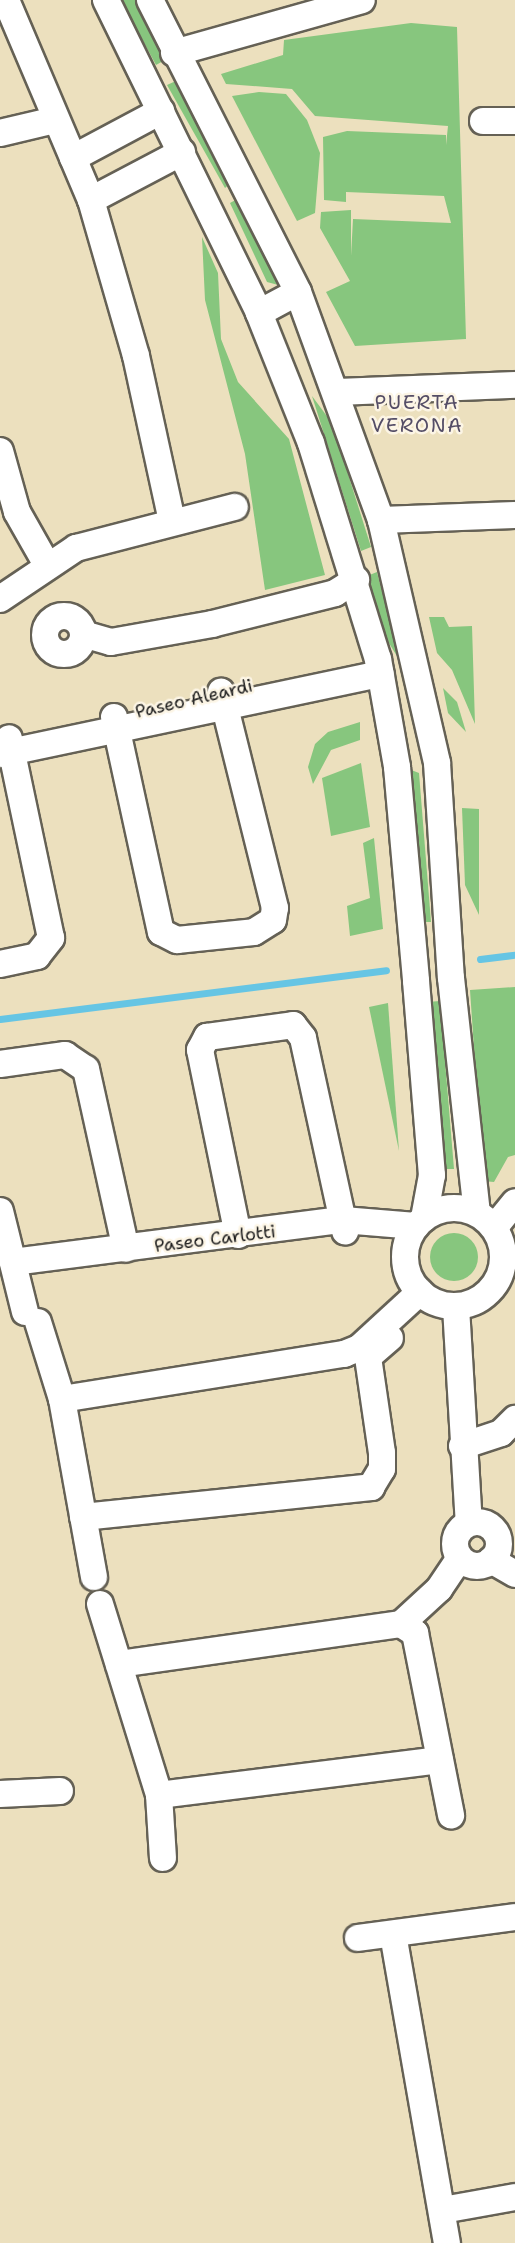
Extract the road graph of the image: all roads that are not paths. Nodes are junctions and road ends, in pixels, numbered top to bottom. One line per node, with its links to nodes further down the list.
1 (6, 0): 8 (street)
2 (106, 0): 7 (street)
3 (150, 0): 6 (street)
4 (362, 0): 5 (street)
5 (276, 11): 6 (street)
6 (174, 53): 15 (street)
7 (161, 111): 12 (street); 13 (street)
8 (55, 120): 11 (street); 13 (street)
9 (483, 121): 10 (street)
10 (515, 121)
11 (0, 134)
12 (182, 153): 14 (street); 16 (street)
13 (73, 158): 14 (street)
14 (91, 200): 23 (street)
15 (298, 292): 16 (street); 18 (street)
16 (259, 313): 25 (street)
17 (515, 385): 18 (street)
18 (338, 393): 22 (street)
19 (0, 451): 24 (street)
20 (235, 507): 23 (street)
21 (515, 515): 22 (street)
22 (381, 520): 32 (street)
23 (172, 521): 24 (street)
24 (46, 563): 26 (street)
25 (356, 580): 27 (street); 28 (street)
26 (0, 599)
27 (83, 634)
28 (380, 666): 29 (street, Paseo Aleardi); 33 (street)
29 (223, 699): 30 (street, Paseo Aleardi); 30 (street)
30 (115, 724): 31 (street, Paseo Aleardi)
31 (5, 746): 34 (street, Paseo Aleardi)
32 (437, 763): 33 (street); 38 (street)
33 (397, 767): 40 (street)
34 (0, 964)
35 (0, 1064): 42 (street)
36 (515, 1202): 38 (street)
37 (0, 1211): 43 (street)
38 (486, 1221): 40 (street); 44 (street)
39 (344, 1225): 40 (street); 41 (street, Paseo Carlotti); 41 (street)
40 (416, 1227): 44 (street)
41 (238, 1235): 42 (street, Paseo Carlotti)
42 (126, 1249): 43 (street, Paseo Carlotti)
43 (13, 1262): 46 (street)
44 (436, 1301): 45 (street); 49 (street)
45 (364, 1352): 46 (street); 50 (street)
46 (62, 1400): 50 (street)
47 (515, 1419): 49 (street)
48 (515, 1441): 49 (street)
49 (462, 1454): 51 (street)
50 (83, 1517): 55 (street)
51 (470, 1523): 52 (street); 53 (street)
52 (502, 1555): 53 (street); 54 (street)
53 (460, 1558): 57 (street)
54 (515, 1574)
55 (94, 1577)
56 (100, 1604): 58 (street)
57 (401, 1623): 58 (street); 59 (street)
58 (119, 1664): 62 (street)
59 (440, 1760): 62 (street); 63 (street)
60 (60, 1791): 61 (street)
61 (0, 1794)
62 (159, 1795): 64 (street)
63 (451, 1815)
64 (163, 1858)
65 (515, 1917): 66 (street)
66 (393, 1934): 67 (street); 69 (street)
67 (358, 1938)
68 (515, 2197): 69 (street)
69 (451, 2209): 70 (street); 71 (street)
70 (447, 2243)
71 (464, 2243)

